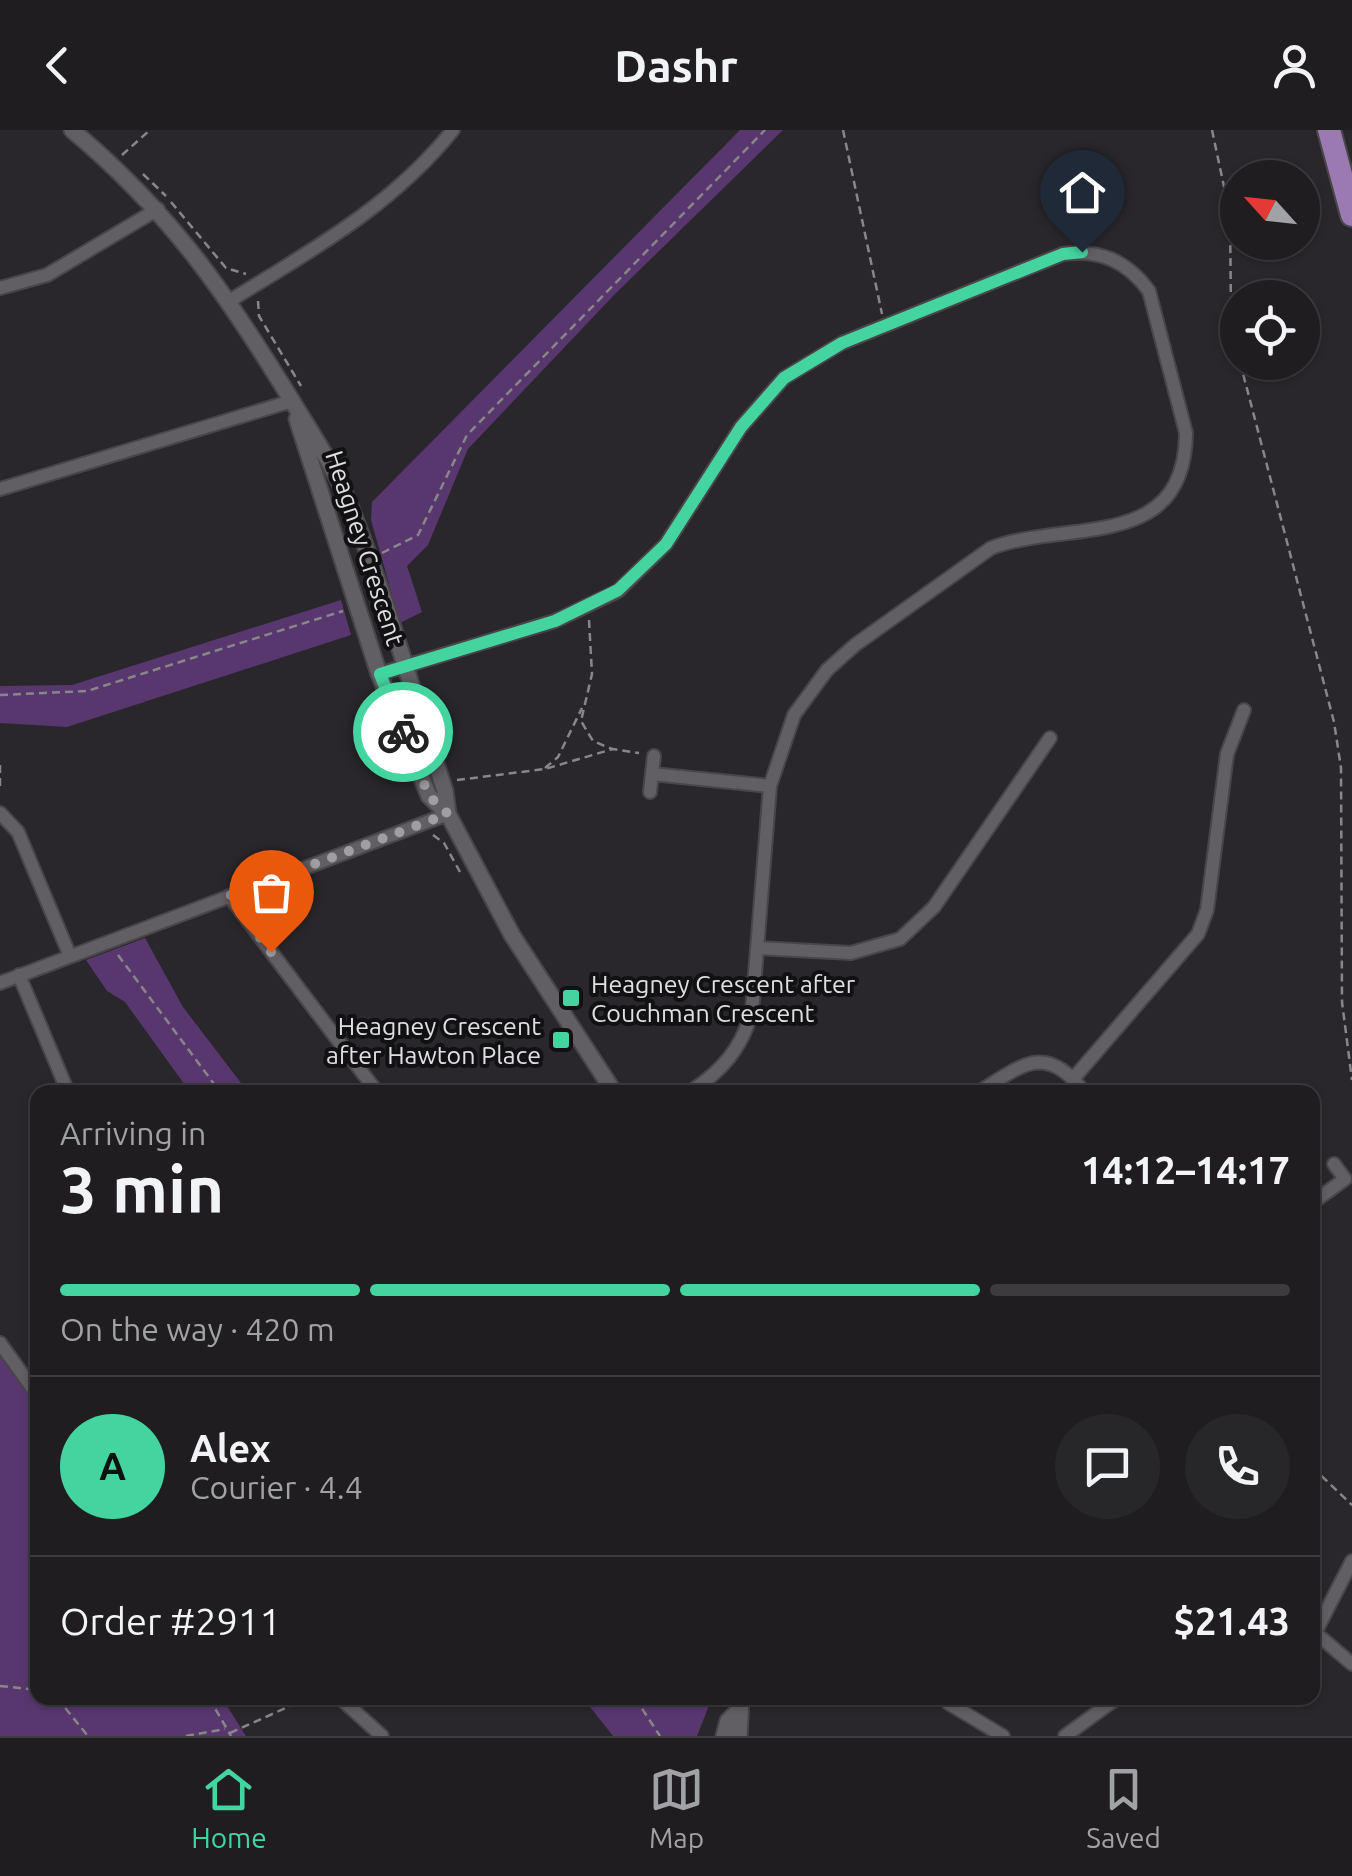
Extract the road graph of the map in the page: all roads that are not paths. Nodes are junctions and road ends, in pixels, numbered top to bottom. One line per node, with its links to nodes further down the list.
1 (72, 130): 4 (street, Heagney Crescent)
2 (453, 130): 7 (street)
3 (1329, 130): 5 (highway)
4 (158, 210): 6 (street); 7 (street, Heagney Crescent)
5 (1352, 216)
6 (0, 288)
7 (230, 300): 8 (street, Heagney Crescent)
8 (292, 401): 9 (street); 10 (street, Heagney Crescent); 11 (street, Heagney Crescent)
9 (0, 488)
10 (404, 666): 11 (street); 16 (street); 19 (street, Heagney Crescent)
11 (380, 674): 19 (street, Heagney Crescent)
12 (1244, 710): 25 (street)
13 (1050, 738): 21 (street)
14 (654, 756): 15 (street)
15 (652, 774): 16 (street); 17 (street)
16 (770, 786): 21 (street)
17 (650, 792)
18 (0, 812): 22 (street)
19 (448, 814): 20 (street); 28 (street, Heagney Crescent)
20 (229, 896): 22 (street); 27 (street)
21 (758, 948): 29 (street)
22 (70, 956): 23 (street)
23 (19, 975): 24 (street); 26 (street)
24 (0, 983)
25 (1074, 1079): 30 (street); 31 (street)
26 (65, 1085)
27 (372, 1085)
28 (609, 1085)
29 (699, 1085)
30 (991, 1085)
31 (1079, 1085)
32 (1334, 1164): 33 (street)
33 (1348, 1183): 34 (street)
34 (1320, 1199)
35 (0, 1344): 36 (street)
36 (30, 1385)
37 (1352, 1561): 38 (street)
38 (1320, 1620)
39 (1320, 1636): 40 (street)
40 (1352, 1664)
41 (348, 1705): 46 (street)
42 (738, 1705): 47 (street)
43 (739, 1705): 48 (street)
44 (950, 1705): 49 (street)
45 (1107, 1705): 50 (street)
46 (382, 1736)
47 (724, 1736)
48 (739, 1736)
49 (1003, 1736)
50 (1065, 1736)

